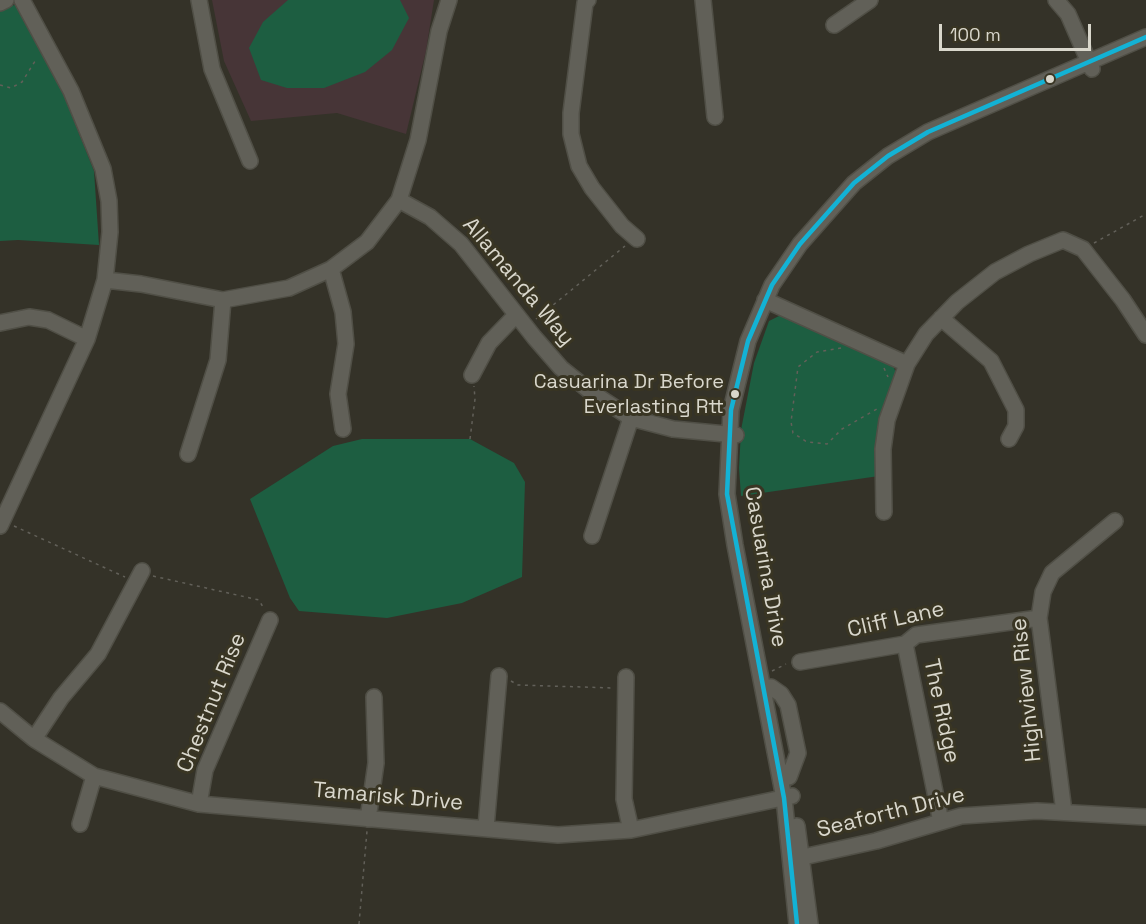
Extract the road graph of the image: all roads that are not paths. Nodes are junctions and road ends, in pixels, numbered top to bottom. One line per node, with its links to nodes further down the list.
1 (6, 0): 9 (street)
2 (22, 0): 19 (street)
3 (199, 0): 15 (street)
4 (449, 0): 16 (street)
5 (588, 0): 17 (street)
6 (703, 0): 14 (street)
7 (870, 0): 10 (street)
8 (1056, 0): 13 (street)
9 (0, 3)
10 (834, 25)
11 (1146, 37): 13 (street, Casuarina Drive)
12 (1146, 47): 13 (street, Casuarina Drive)
13 (1090, 66): 21 (street, Casuarina Drive)
14 (716, 117)
15 (250, 161)
16 (399, 200): 18 (street); 23 (street, Allamanda Way)
17 (637, 239)
18 (332, 269): 20 (street); 30 (street)
19 (105, 280): 20 (street); 26 (street)
20 (224, 300): 33 (street)
21 (769, 302): 27 (street); 31 (street, Casuarina Drive)
22 (941, 318): 25 (street); 27 (street); 32 (street)
23 (521, 321): 28 (street); 29 (street, Allamanda Way)
24 (0, 323): 26 (street)
25 (1146, 335)
26 (87, 339): 34 (street)
27 (907, 364): 35 (street)
28 (472, 375)
29 (631, 418): 31 (street, Allamanda Way); 38 (street)
30 (343, 429)
31 (732, 434): 50 (street, Casuarina Drive); 50 (street, Casuarina Drive)
32 (1009, 439)
33 (188, 454)
34 (7, 491): 37 (street)
35 (884, 512)
36 (1115, 521): 40 (street, Highview Rise)
37 (0, 526)
38 (592, 536)
39 (142, 571): 48 (street)
40 (1039, 618): 42 (street, Cliff Lane); 52 (street, Highview Rise)
41 (270, 620): 51 (street, Chestnut Rise)
42 (905, 644): 43 (street, Cliff Lane); 55 (street, The Ridge)
43 (800, 662)
44 (500, 676): 57 (street)
45 (626, 683): 58 (street)
46 (374, 697): 54 (street)
47 (0, 711): 48 (street, Tamarisk Drive)
48 (34, 739): 49 (street, Tamarisk Drive)
49 (94, 776): 51 (street, Tamarisk Drive); 56 (street)
50 (788, 797): 58 (street, Tamarisk Drive); 59 (street, Casuarina Drive)
51 (199, 804): 54 (street, Tamarisk Drive)
52 (1064, 812): 53 (street, Seaforth Drive); 55 (street, Seaforth Drive)
53 (1146, 817)
54 (368, 819): 57 (street, Tamarisk Drive)
55 (941, 822): 59 (street, Seaforth Drive)
56 (80, 824)
57 (486, 828): 58 (street, Tamarisk Drive)
58 (631, 830)
59 (796, 859): 60 (street, Casuarina Drive); 61 (street, Casuarina Drive)
60 (797, 924)
61 (810, 924)

